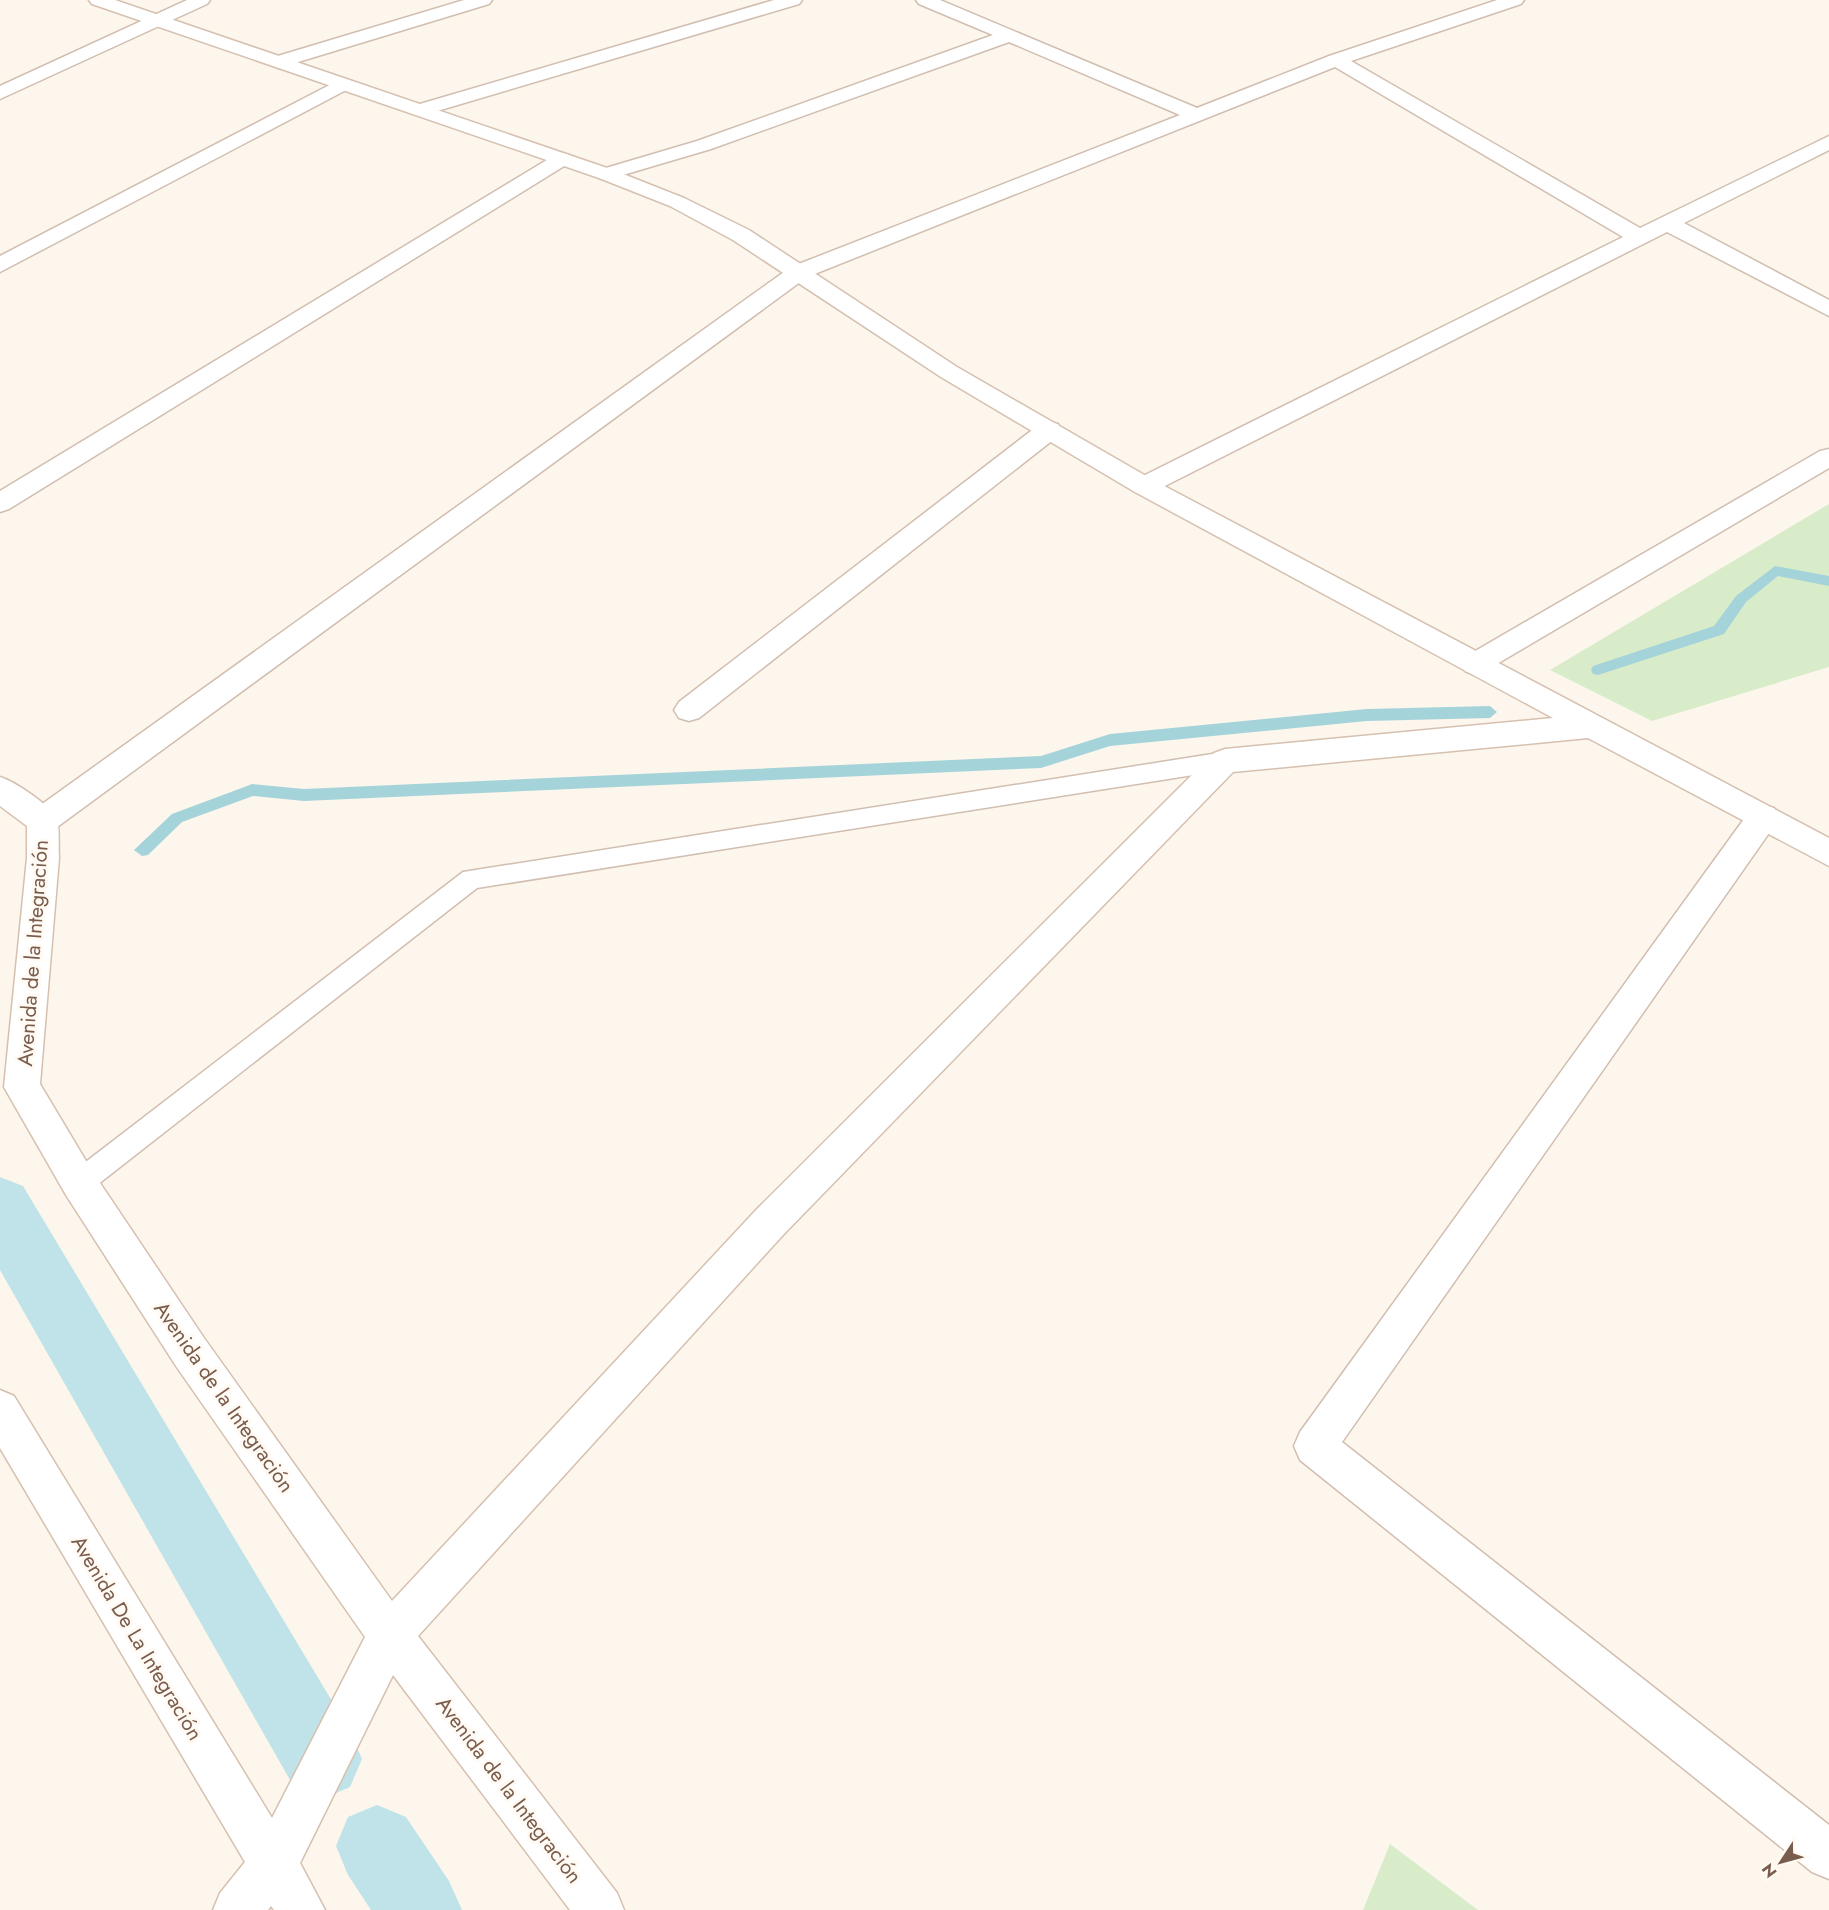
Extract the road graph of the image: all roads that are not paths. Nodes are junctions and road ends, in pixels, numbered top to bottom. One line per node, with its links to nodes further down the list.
1 (98, 0): 7 (street)
2 (201, 0): 7 (street)
3 (483, 0): 10 (street)
4 (793, 0): 13 (street)
5 (925, 0): 8 (street)
6 (1515, 0): 9 (street)
7 (161, 21): 10 (street); 12 (street)
8 (1008, 36): 14 (street); 17 (street)
9 (1336, 60): 14 (street); 19 (street)
10 (278, 62): 11 (street)
11 (343, 84): 13 (street); 20 (street)
12 (0, 93)
13 (420, 110): 16 (street)
14 (1197, 115): 21 (street)
15 (1829, 142): 18 (street)
16 (562, 159): 17 (street); 26 (street)
17 (606, 174): 21 (street)
18 (1666, 224): 19 (street); 22 (street)
19 (1639, 237): 25 (street)
20 (0, 265)
21 (799, 272): 23 (street); 33 (street)
22 (1829, 309)
23 (1049, 430): 25 (street); 28 (street)
24 (1829, 457): 27 (street)
25 (1144, 486): 27 (street)
26 (0, 503)
27 (1475, 664): 29 (street)
28 (689, 710)
29 (1591, 726): 30 (street); 32 (street)
30 (1225, 761): 35 (lane); 37 (street)
31 (0, 789): 33 (street, Avenida De La Integración)
32 (1763, 817): 34 (street); 38 (street)
33 (42, 821): 35 (street, Avenida de la Integración)
34 (1829, 853)
35 (79, 1183): 37 (street, Avenida de la Integración)
36 (0, 1410): 39 (street, Avenida De La Integración)
37 (390, 1635): 39 (street); 42 (street, Avenida de la Integración)
38 (1829, 1855)
39 (274, 1865): 40 (street); 41 (street)
40 (237, 1910)
41 (301, 1910)
42 (600, 1910)

